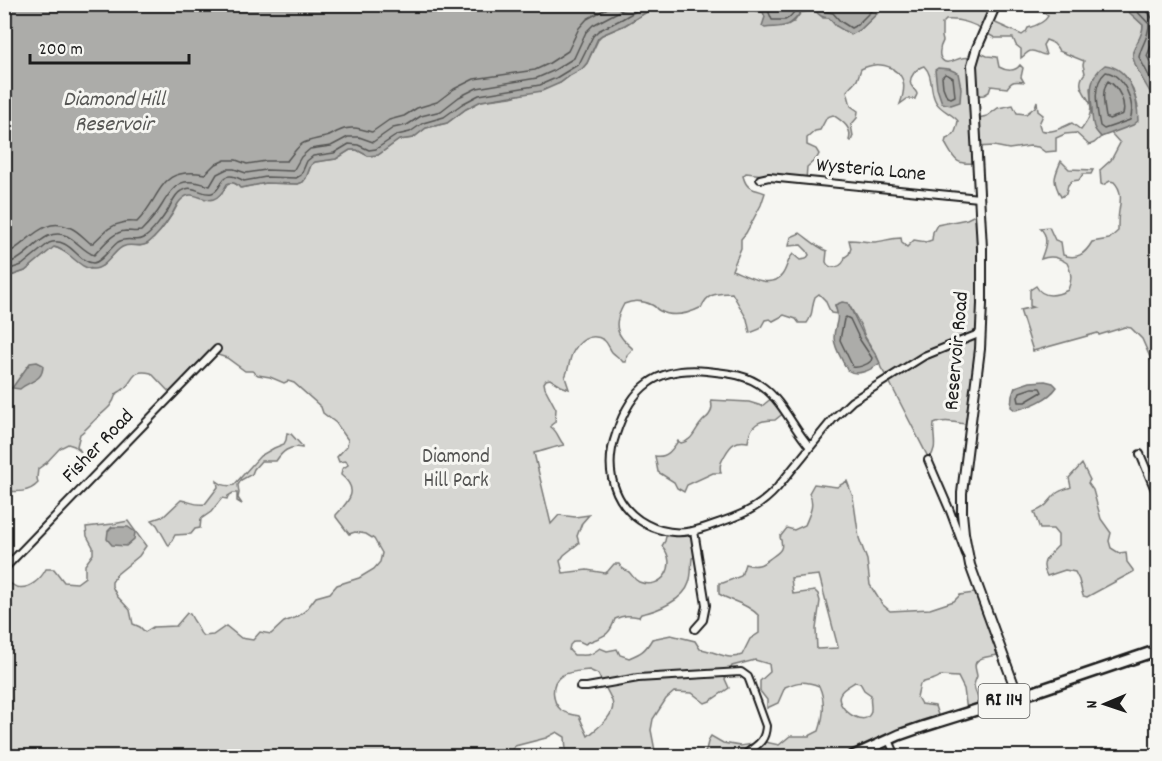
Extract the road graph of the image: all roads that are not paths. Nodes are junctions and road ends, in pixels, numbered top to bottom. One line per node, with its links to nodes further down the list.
1 (996, 4): 3 (street, Reservoir Road)
2 (760, 179): 3 (street, Wysteria Lane)
3 (979, 198): 4 (street, Reservoir Road)
4 (981, 333): 6 (street); 11 (street, Reservoir Road)
5 (217, 349): 12 (street, Fisher Road)
6 (810, 447): 10 (street); 10 (street)
7 (1140, 454): 9 (street)
8 (928, 460): 11 (street)
9 (1158, 497)
10 (694, 531): 13 (street)
11 (970, 565): 16 (street, Reservoir Road)
12 (4, 569)
13 (695, 629)
14 (1158, 650): 16 (main road, RI 114)
15 (580, 687): 19 (street)
16 (1018, 696): 17 (main road, RI 114)
17 (889, 740): 20 (main road, RI 114); 21 (street)
18 (1158, 751): 22 (street)
19 (744, 756)
20 (853, 756)
21 (896, 756)
22 (1150, 756)

